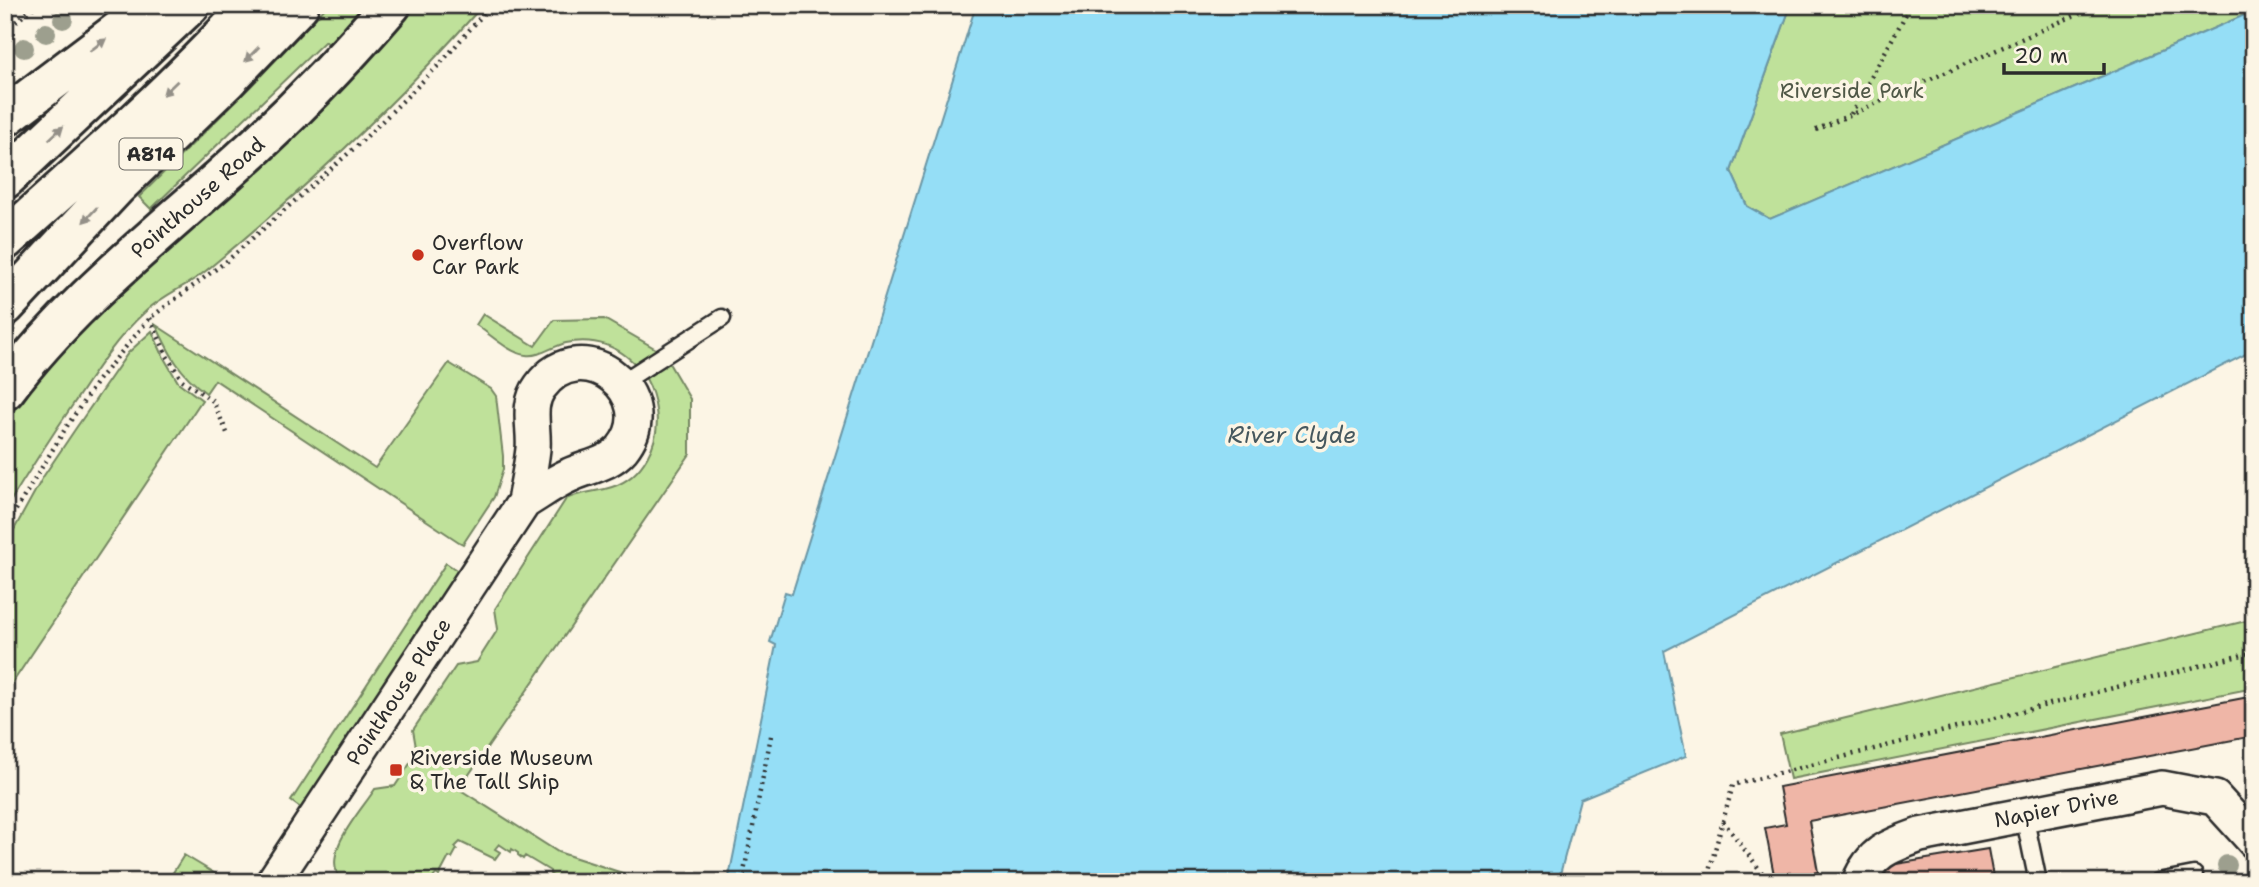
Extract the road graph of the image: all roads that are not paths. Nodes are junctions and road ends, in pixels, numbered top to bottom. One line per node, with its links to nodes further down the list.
1 (153, 5): 6 (main road, one-way to 1)
2 (190, 5): 7 (main road, one-way to 2)
3 (252, 5): 8 (main road, A814, one-way to 8)
4 (299, 5): 9 (main road, A814, one-way to 9)
5 (391, 5): 12 (main road, Pointhouse Road)
6 (5, 117)
7 (5, 179)
8 (5, 240)
9 (5, 306)
10 (722, 318): 11 (lane)
11 (621, 383): 13 (street, Pointhouse Place); 13 (street, Pointhouse Place)
12 (5, 390)
13 (524, 502): 17 (street, Pointhouse Place)
14 (2024, 815): 15 (street, Napier Drive); 18 (street, Napier Drive); 19 (lane)
15 (2254, 841)
16 (2194, 875): 20 (lane)
17 (275, 881)
18 (1859, 882)
19 (2038, 882)
20 (2158, 882)

